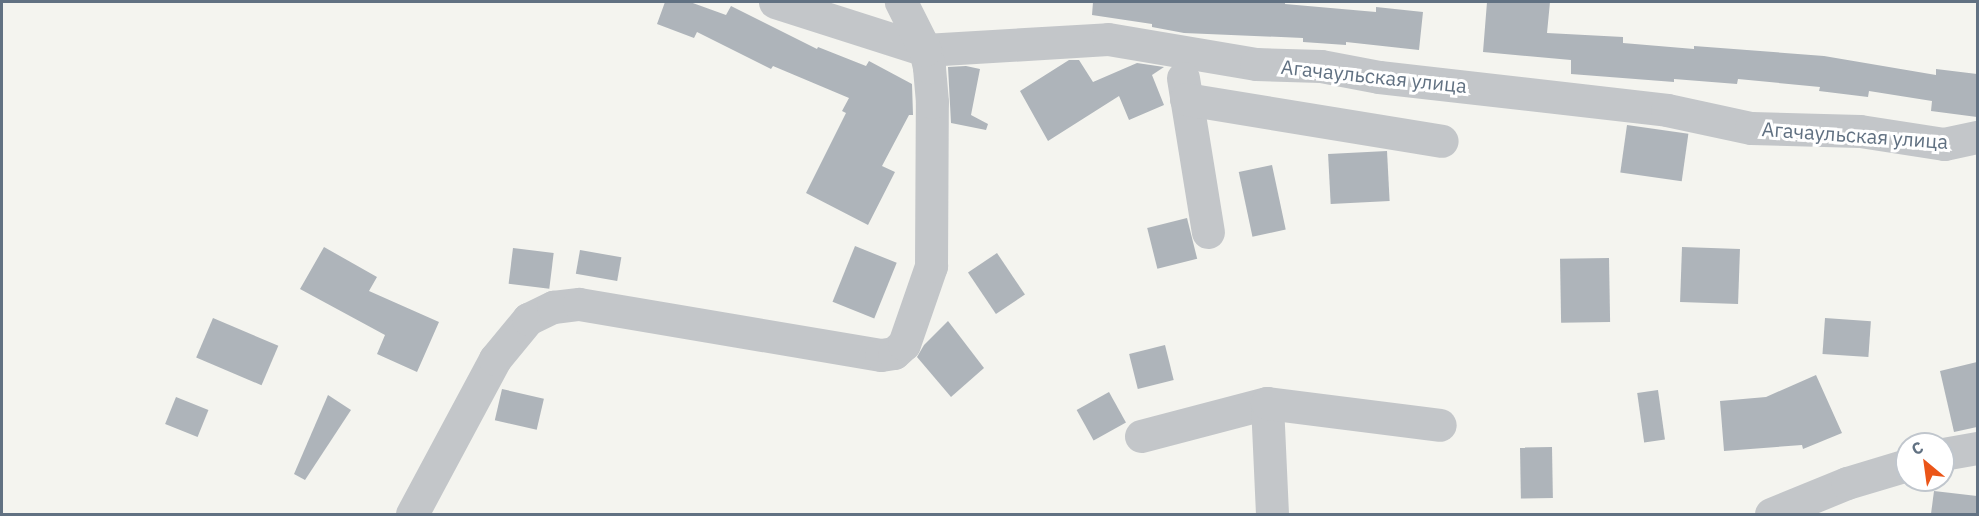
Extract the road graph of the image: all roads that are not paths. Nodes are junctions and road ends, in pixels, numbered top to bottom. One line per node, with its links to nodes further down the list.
1 (775, 2): 3 (street, Агачаульская улица)
2 (901, 2): 3 (street)
3 (925, 50): 4 (street, Агачаульская улица); 15 (street)
4 (1179, 52): 5 (street); 6 (street, Агачаульская улица)
5 (1186, 99): 7 (street); 8 (street)
6 (1977, 137)
7 (1442, 141)
8 (1208, 232)
9 (1267, 404): 10 (street); 11 (street); 16 (street)
10 (1440, 425)
11 (1141, 436)
12 (1977, 448): 13 (street)
13 (1955, 452)
14 (1895, 469): 17 (street)
15 (412, 514)
16 (1272, 514)
17 (1771, 514)

